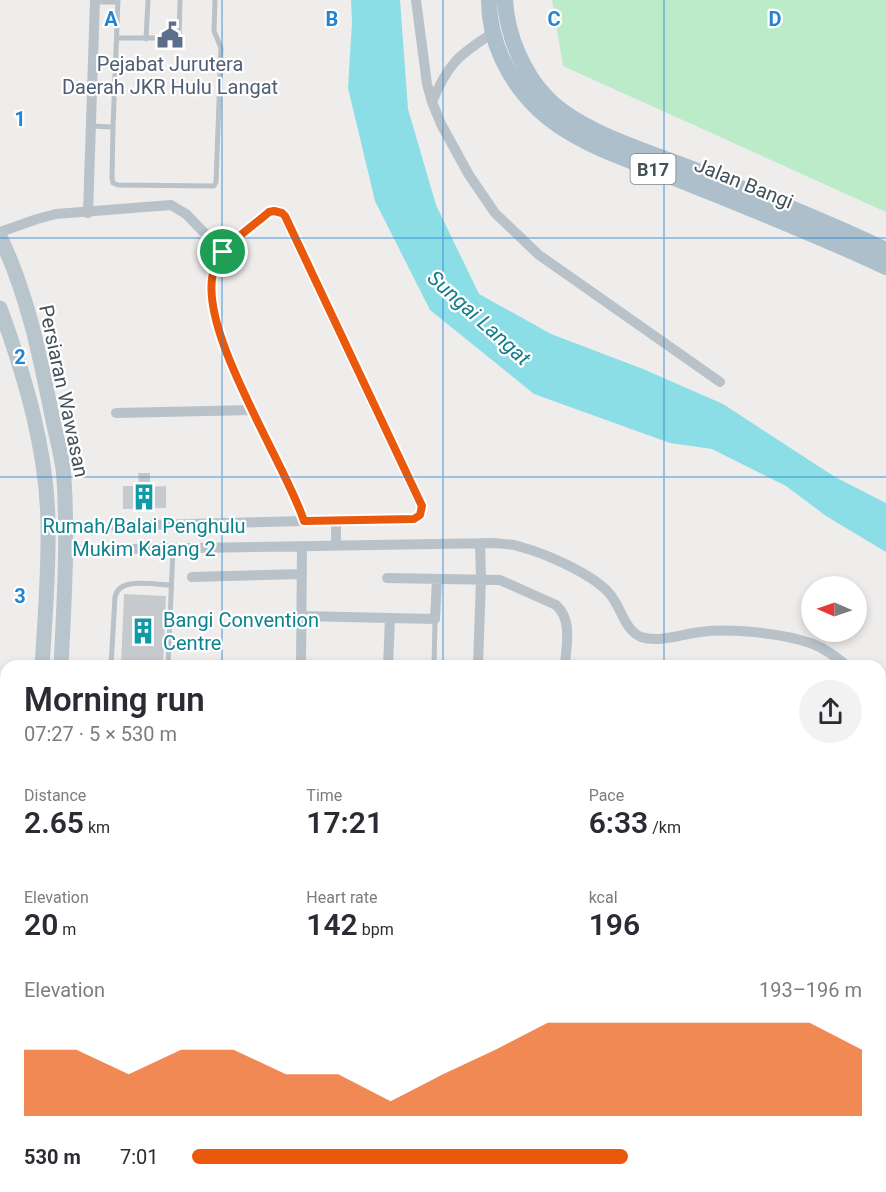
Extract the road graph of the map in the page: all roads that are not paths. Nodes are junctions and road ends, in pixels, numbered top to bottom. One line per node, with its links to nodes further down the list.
1 (148, 0): 11 (lane)
2 (180, 0): 11 (lane)
3 (215, 0): 14 (lane)
4 (416, 0): 12 (street)
5 (489, 0): 9 (main road, Jalan Bangi / B17)
6 (505, 0): 17 (main road, Jalan Bangi / B17)
7 (95, 1): 8 (lane); 13 (street)
8 (118, 1): 10 (lane)
9 (493, 33): 12 (street); 19 (main road, Jalan Bangi / B17)
10 (117, 38): 11 (lane); 14 (lane)
11 (146, 39)
12 (432, 102): 21 (street)
13 (91, 126): 14 (lane); 15 (street)
14 (113, 127)
15 (87, 213): 16 (street); 18 (street)
16 (0, 235): 32 (main road, Persiaran Wawasan)
17 (886, 250)
18 (223, 252): 22 (street); 25 (street)
19 (886, 267)
20 (0, 308): 26 (main road, Persiaran Wawasan)
21 (720, 382)
22 (253, 410): 23 (street); 24 (street)
23 (116, 413)
24 (304, 521): 25 (street); 27 (street)
25 (336, 521): 29 (street)
26 (48, 523): 32 (main road); 39 (main road, Persiaran Wawasan)
27 (114, 526)
28 (480, 543): 29 (street); 37 (street); 52 (street)
29 (336, 545): 30 (street)
30 (302, 546): 31 (street); 33 (street)
31 (173, 548): 32 (street); 38 (lane)
32 (67, 550): 39 (main road); 44 (main road, Persiaran Wawasan)
33 (302, 574): 34 (street); 40 (street)
34 (192, 577)
35 (387, 578): 36 (street)
36 (437, 579): 37 (street); 42 (street)
37 (481, 579): 50 (street); 51 (street)
38 (171, 585): 45 (lane); 46 (lane)
39 (46, 591): 43 (main road, Persiaran Wawasan)
40 (301, 615): 41 (street); 47 (street)
41 (390, 618): 42 (street); 48 (street)
42 (435, 619): 49 (lane)
43 (42, 660)
44 (61, 660)
45 (111, 660)
46 (168, 660)
47 (300, 660)
48 (388, 660)
49 (434, 660)
50 (478, 660)
51 (565, 660)
52 (840, 660)

